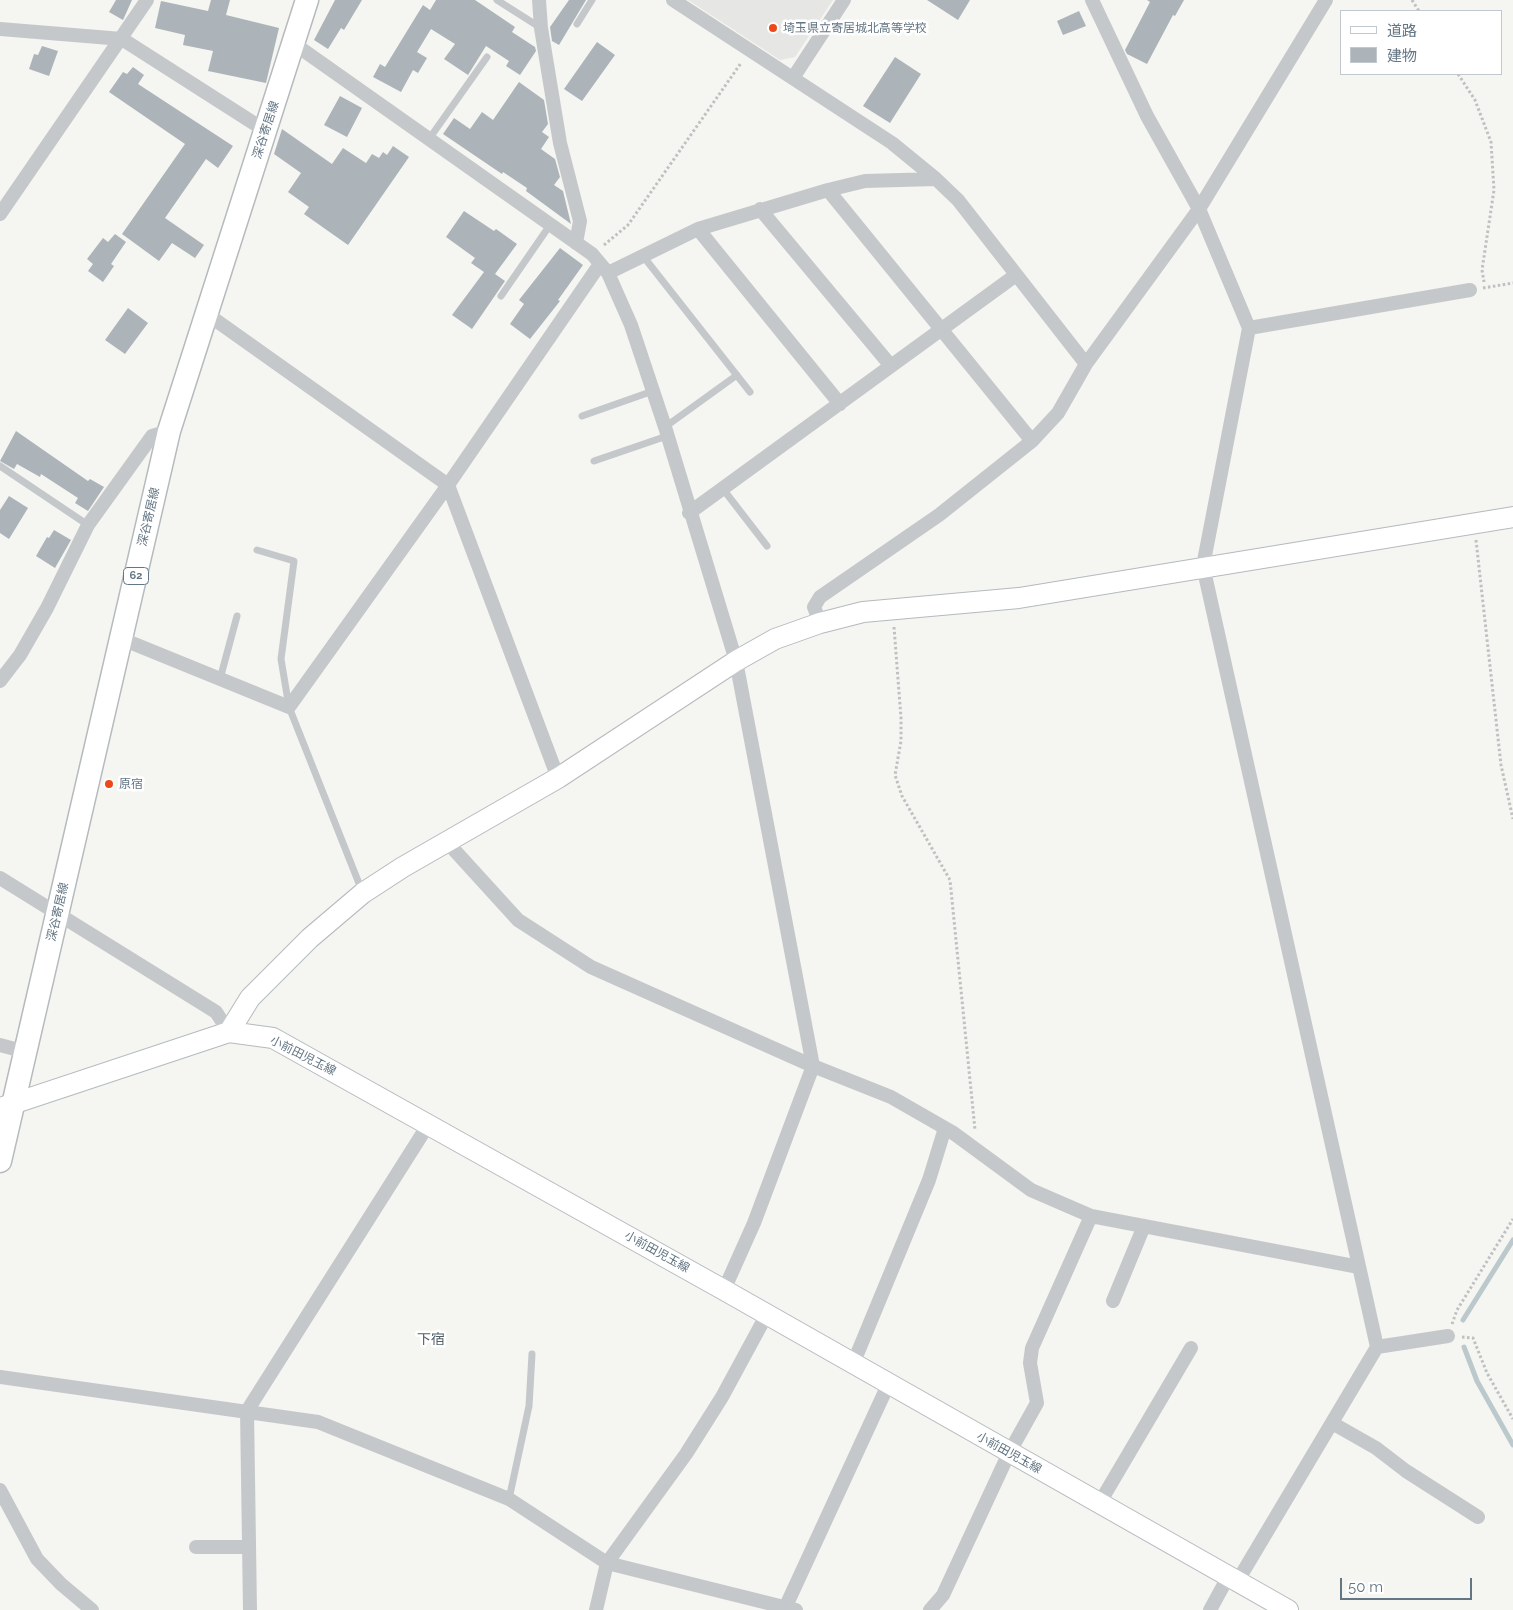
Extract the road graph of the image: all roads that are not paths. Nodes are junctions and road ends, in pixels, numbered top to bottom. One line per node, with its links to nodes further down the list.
1 (147, 0): 13 (street)
2 (307, 0): 14 (main road, 深谷寄居線 / 62)
3 (497, 0): 11 (lane)
4 (539, 0): 11 (street)
5 (592, 0): 10 (lane)
6 (673, 0): 16 (street)
7 (844, 0): 16 (street)
8 (1092, 0): 22 (street)
9 (1326, 0): 22 (street)
10 (577, 24)
11 (541, 28): 26 (street)
12 (0, 29): 13 (street)
13 (122, 39): 17 (street); 23 (street)
14 (294, 43): 17 (main road, 深谷寄居線 / 62); 18 (street)
15 (488, 57): 18 (lane)
16 (792, 78): 19 (street)
17 (266, 131): 32 (main road, 深谷寄居線 / 62)
18 (429, 139): 24 (street)
19 (936, 179): 20 (street); 29 (street)
20 (828, 190): 21 (street); 34 (street)
21 (760, 209): 25 (street); 36 (street)
22 (1199, 209): 33 (street); 35 (street)
23 (0, 214)
24 (550, 225): 26 (street); 31 (lane)
25 (698, 228): 27 (street); 40 (street)
26 (576, 243): 28 (street)
27 (643, 256): 28 (street); 37 (lane)
28 (600, 264): 38 (street); 47 (street)
29 (1016, 275): 34 (street); 35 (street)
30 (1470, 290): 33 (street)
31 (501, 296)
32 (207, 314): 42 (main road, 深谷寄居線 / 62); 47 (street)
33 (1249, 328): 54 (street)
34 (941, 330): 36 (street); 44 (street)
35 (1086, 364): 44 (street)
36 (891, 366): 40 (street)
37 (737, 375): 39 (lane); 43 (lane)
38 (653, 391): 41 (lane); 43 (street)
39 (750, 392)
40 (840, 404): 48 (street)
41 (582, 416)
42 (169, 431): 51 (street); 57 (main road, 深谷寄居線 / 62)
43 (666, 432): 45 (lane); 49 (street)
44 (1032, 441): 56 (street)
45 (594, 461)
46 (0, 466): 51 (lane)
47 (448, 485): 61 (street); 62 (street)
48 (723, 489): 49 (street); 52 (lane)
49 (689, 513): 58 (street)
50 (1513, 517): 54 (street)
51 (88, 525): 60 (street)
52 (767, 546)
53 (257, 550): 61 (lane)
54 (1203, 566): 56 (street); 77 (street)
55 (237, 616): 59 (lane)
56 (820, 623): 58 (street)
57 (122, 639): 59 (street); 66 (main road, 深谷寄居線 / 62)
58 (736, 661): 62 (street); 70 (street)
59 (220, 679): 61 (street)
60 (0, 680)
61 (289, 708): 65 (lane)
62 (558, 778): 63 (street)
63 (447, 842): 65 (street); 70 (street)
64 (0, 878): 66 (street)
65 (364, 894): 67 (street)
66 (58, 914): 67 (street); 69 (main road, 深谷寄居線 / 62)
67 (229, 1032): 71 (street, 小前田児玉線); 72 (street, 小前田児玉線)
68 (0, 1045): 69 (street)
69 (26, 1052): 71 (main road, 深谷寄居線 / 62)
70 (813, 1066): 73 (street); 78 (street)
71 (6, 1106): 74 (main road, 深谷寄居線 / 62)
72 (428, 1125): 78 (street, 小前田児玉線); 88 (street)
73 (945, 1128): 75 (street); 85 (street)
74 (0, 1161)
75 (1090, 1216): 76 (street); 90 (street)
76 (1144, 1226): 77 (street); 79 (street)
77 (1359, 1267): 82 (street)
78 (724, 1290): 80 (street, 小前田児玉線)
79 (1112, 1301)
80 (767, 1314): 85 (street, 小前田児玉線); 97 (street)
81 (1448, 1336): 82 (street)
82 (1377, 1347): 89 (street)
83 (1191, 1348): 93 (street)
84 (532, 1354): 92 (lane)
85 (853, 1364): 87 (street, 小前田児玉線)
86 (0, 1377): 88 (street)
87 (888, 1385): 90 (street, 小前田児玉線); 99 (street)
88 (247, 1411): 92 (street); 96 (street)
89 (1332, 1422): 94 (street); 98 (street)
90 (1009, 1453): 93 (street, 小前田児玉線); 103 (street)
91 (0, 1490): 100 (street)
92 (509, 1499): 97 (street)
93 (1099, 1504): 98 (street, 小前田児玉線)
94 (1478, 1517)
95 (196, 1546): 96 (street)
96 (249, 1547): 101 (street)
97 (607, 1563): 99 (street); 102 (street)
98 (1233, 1579): 104 (street); 105 (street, 小前田児玉線)
99 (791, 1608)
100 (92, 1610)
101 (250, 1610)
102 (596, 1610)
103 (930, 1610)
104 (1210, 1610)
105 (1288, 1610)

